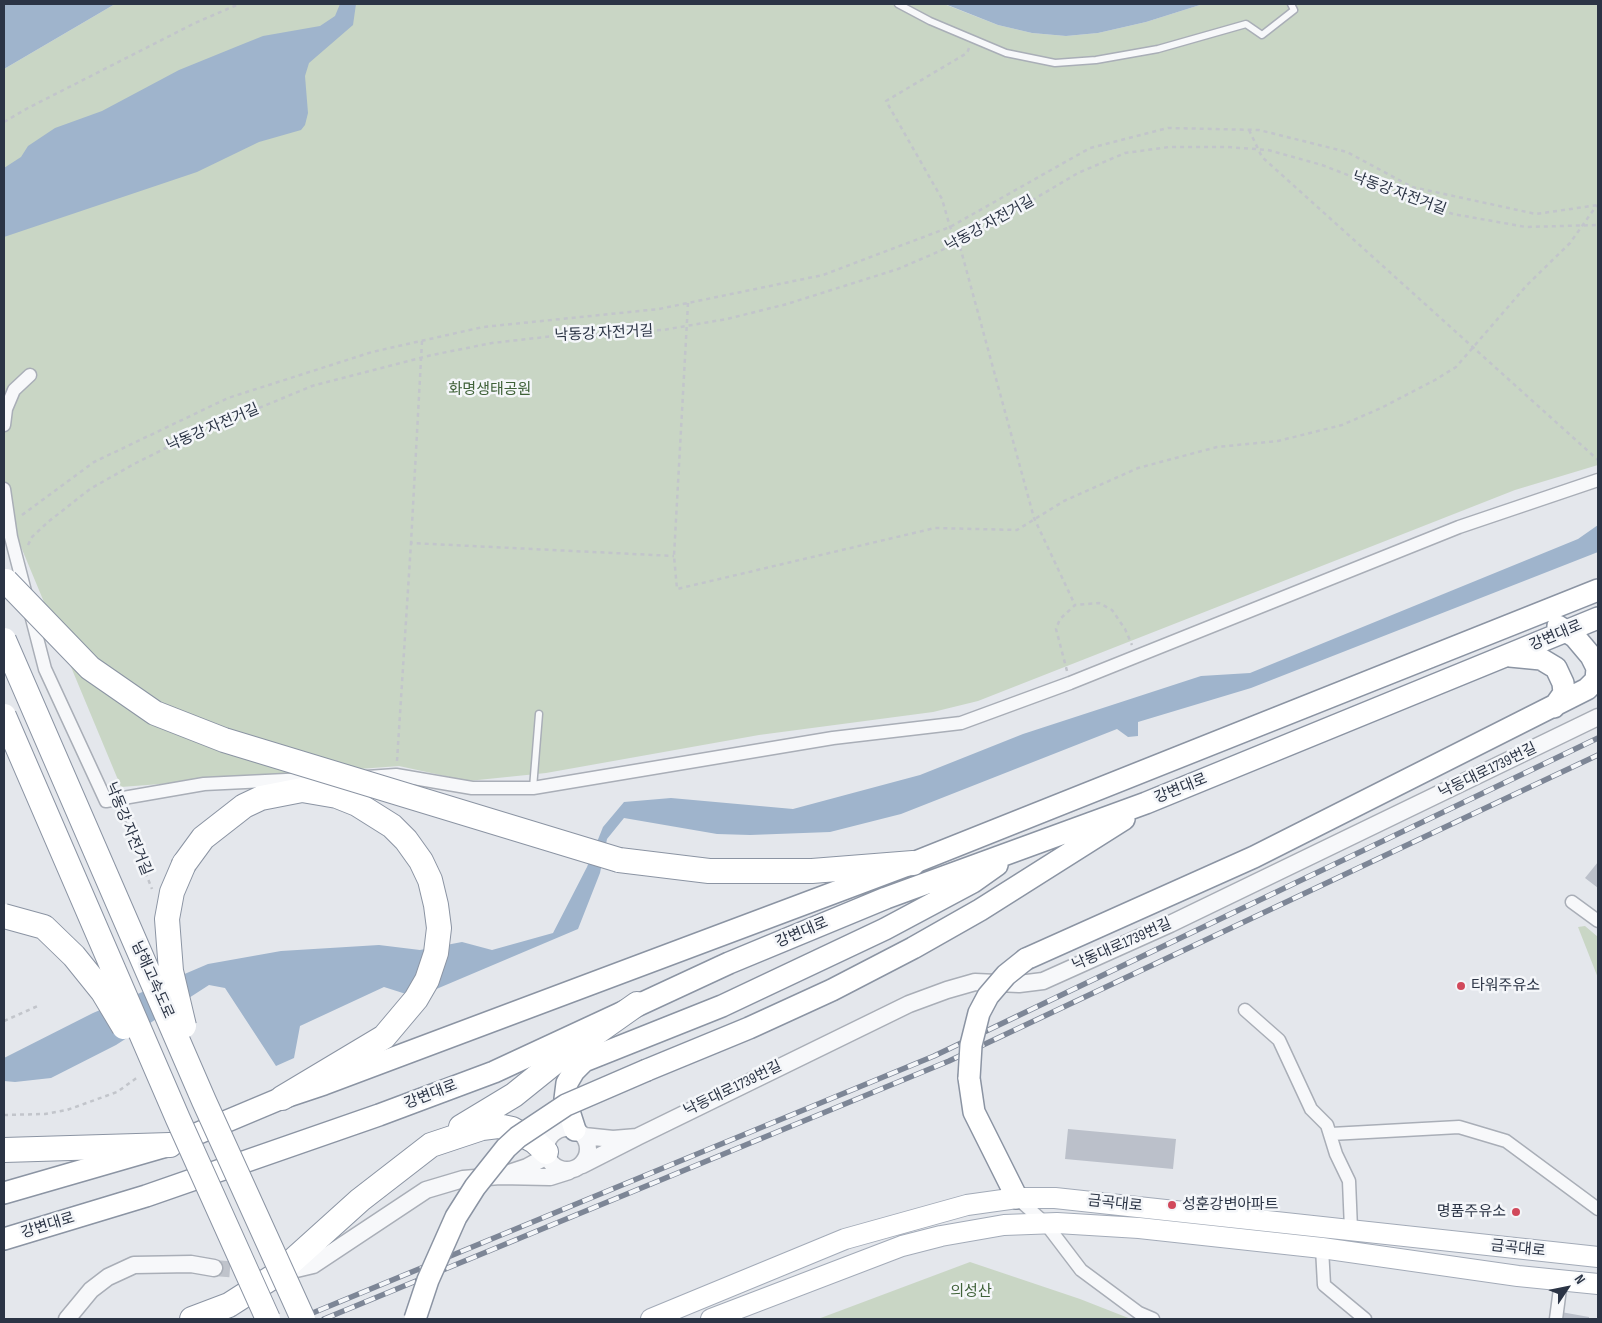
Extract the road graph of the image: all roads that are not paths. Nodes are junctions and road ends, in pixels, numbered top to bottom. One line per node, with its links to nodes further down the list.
1 (898, 4): 2 (lane)
2 (1291, 4)
3 (30, 375): 4 (street)
4 (4, 425)
5 (1598, 480): 18 (street)
6 (4, 489): 18 (street)
7 (4, 577): 21 (highway, bridge)
8 (1598, 590): 10 (highway, 강변대로)
9 (1598, 618): 11 (highway, 강변대로)
10 (1528, 619): 11 (highway); 21 (highway, 강변대로)
11 (1568, 631): 13 (highway, 강변대로); 14 (highway)
12 (4, 640): 28 (highway, 남해고속도로, bridge)
13 (1508, 655): 14 (highway); 19 (highway, 강변대로)
14 (1554, 707): 40 (highway, bridge)
15 (539, 714): 18 (lane)
16 (4, 716): 29 (highway, 남해고속도로, bridge)
17 (1598, 717): 32 (street, 낙동대로1739번길)
18 (533, 788)
19 (1146, 802): 20 (highway, 강변대로); 56 (highway, bridge)
20 (1020, 849): 25 (highway, 강변대로); 30 (highway)
21 (913, 863): 27 (highway, 강변대로)
22 (1572, 902): 24 (street)
23 (4, 916): 29 (highway, bridge)
24 (1598, 922)
25 (637, 1004): 34 (highway); 44 (highway, 강변대로)
26 (1245, 1010): 31 (street)
27 (282, 1098): 28 (highway, bridge); 33 (highway, 강변대로)
28 (204, 1101): 55 (highway, 남해고속도로, bridge)
29 (178, 1119): 54 (highway, 남해고속도로, bridge)
30 (580, 1133): 32 (street); 36 (street); 37 (street)
31 (1331, 1134): 41 (street); 43 (street)
32 (637, 1137): 37 (street, 낙동대로1739번길)
33 (170, 1145): 35 (highway); 39 (highway, 강변대로)
34 (431, 1145): 36 (highway); 53 (highway)
35 (4, 1150)
36 (547, 1154): 37 (street); 38 (street)
37 (576, 1168): 38 (street, 낙동대로1739번길)
38 (500, 1176): 49 (street)
39 (4, 1193)
40 (1017, 1198): 42 (street); 43 (main road, 금곡대로); 57 (main road, 금곡대로)
41 (1598, 1209)
42 (1046, 1224): 45 (main road, 금곡대로); 58 (main road, 금곡대로); 59 (street)
43 (1351, 1229): 46 (main road, 금곡대로)
44 (4, 1239)
45 (1322, 1248): 50 (main road, 금곡대로); 60 (street)
46 (1563, 1254): 47 (main road, 금곡대로); 50 (main road)
47 (1598, 1257)
48 (214, 1268): 52 (street)
49 (292, 1270)
50 (1561, 1281): 51 (main road, 금곡대로); 61 (street)
51 (1598, 1284)
52 (67, 1319)
53 (192, 1319)
54 (268, 1319)
55 (303, 1319)
56 (414, 1319)
57 (651, 1319)
58 (710, 1319)
59 (1153, 1319)
60 (1365, 1319)
61 (1556, 1319)

